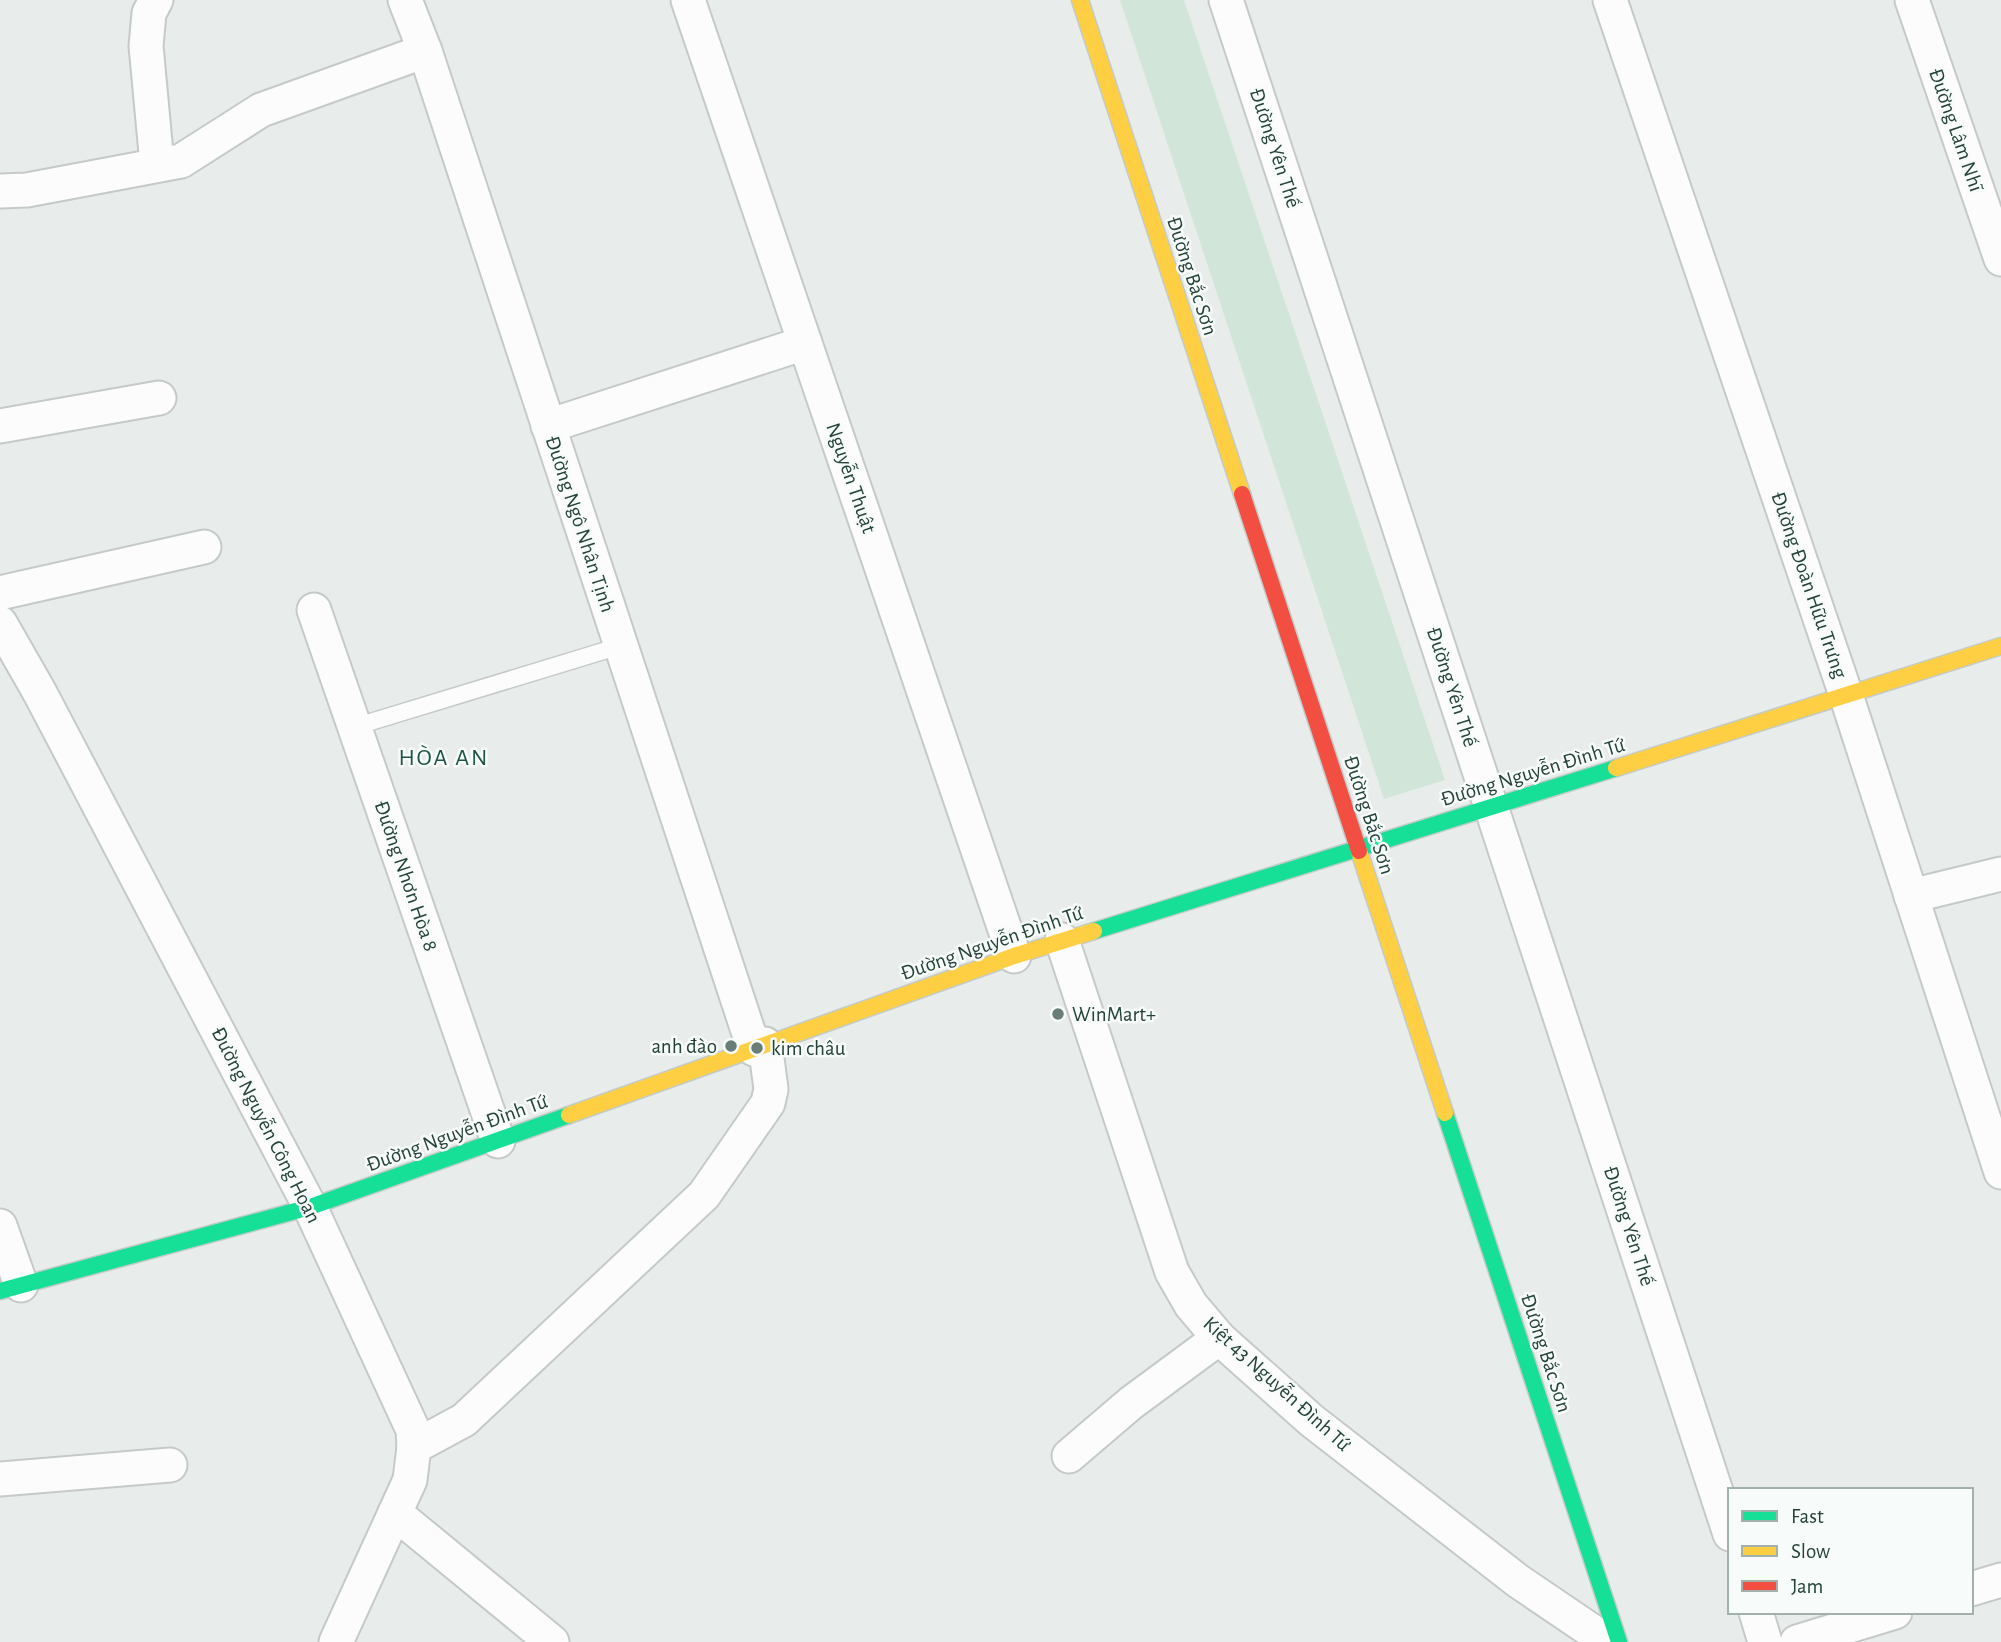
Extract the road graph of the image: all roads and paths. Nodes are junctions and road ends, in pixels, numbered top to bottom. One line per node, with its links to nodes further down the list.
1 (156, 0): 9 (street)
2 (405, 0): 8 (street, Đường Ngô Nhân Tịnh)
3 (688, 0): 12 (street, Nguyễn Thuật)
4 (1080, 0): 25 (street, Đường Bắc Sơn)
5 (1226, 0): 24 (street, Đường Yên Thế)
6 (1610, 0): 22 (street, Đường Đoàn Hữu Trưng)
7 (1912, 0): 11 (street, Đường Lâm Nhĩ)
8 (425, 51): 9 (street); 15 (street, Đường Ngô Nhân Tịnh)
9 (157, 164): 10 (street)
10 (0, 191)
11 (2001, 259)
12 (805, 342): 15 (street); 29 (street, Nguyễn Thuật)
13 (159, 398): 14 (street)
14 (0, 426)
15 (548, 426): 20 (street, Đường Ngô Nhân Tịnh)
16 (204, 548): 17 (street)
17 (0, 593)
18 (314, 610): 23 (street, Đường Nhơn Hòa 8)
19 (3, 635): 33 (street, Đường Nguyễn Công Hoan)
20 (620, 646): 23 (lane); 30 (street, Đường Ngô Nhân Tịnh)
21 (2001, 646): 22 (street, Đường Nguyễn Đình Tứ)
22 (1846, 695): 24 (street, Đường Nguyễn Đình Tứ); 27 (street, Đường Đoàn Hữu Trưng)
23 (354, 727): 31 (street, Đường Nhơn Hòa 8)
24 (1477, 811): 25 (street, Đường Nguyễn Đình Tứ); 42 (street, Đường Yên Thế)
25 (1358, 850): 28 (street, Đường Nguyễn Đình Tứ); 50 (street, Đường Bắc Sơn)
26 (2001, 874): 27 (street)
27 (1911, 896): 32 (street, Đường Đoàn Hữu Trưng)
28 (1062, 940): 29 (street, Đường Nguyễn Đình Tứ); 36 (street, Kiệt 43 Nguyễn Đình Tứ)
29 (1014, 956): 30 (street, Đường Nguyễn Đình Tứ)
30 (760, 1047): 31 (street, Đường Nguyễn Đình Tứ); 37 (street, Đường Ngô Nhân Tịnh)
31 (498, 1141): 33 (street, Đường Nguyễn Đình Tứ)
32 (2001, 1172)
33 (310, 1207): 35 (street, Đường Nguyễn Đình Tứ); 37 (street, Đường Nguyễn Công Hoan)
34 (0, 1226): 35 (street)
35 (10, 1288)
36 (1219, 1338): 38 (street); 49 (street, Kiệt 43 Nguyễn Đình Tứ)
37 (414, 1447): 41 (street, Đường Nguyễn Công Hoan)
38 (1069, 1456)
39 (170, 1465): 40 (street)
40 (0, 1479)
41 (395, 1513): 47 (street, Đường Nguyễn Công Hoan); 48 (street)
42 (1728, 1528)
43 (2001, 1580): 44 (street)
44 (1973, 1588)
45 (1757, 1614): 51 (street)
46 (1888, 1614): 52 (street)
47 (336, 1642)
48 (552, 1642)
49 (1608, 1642)
50 (1619, 1642)
51 (1765, 1642)
52 (1797, 1642)

